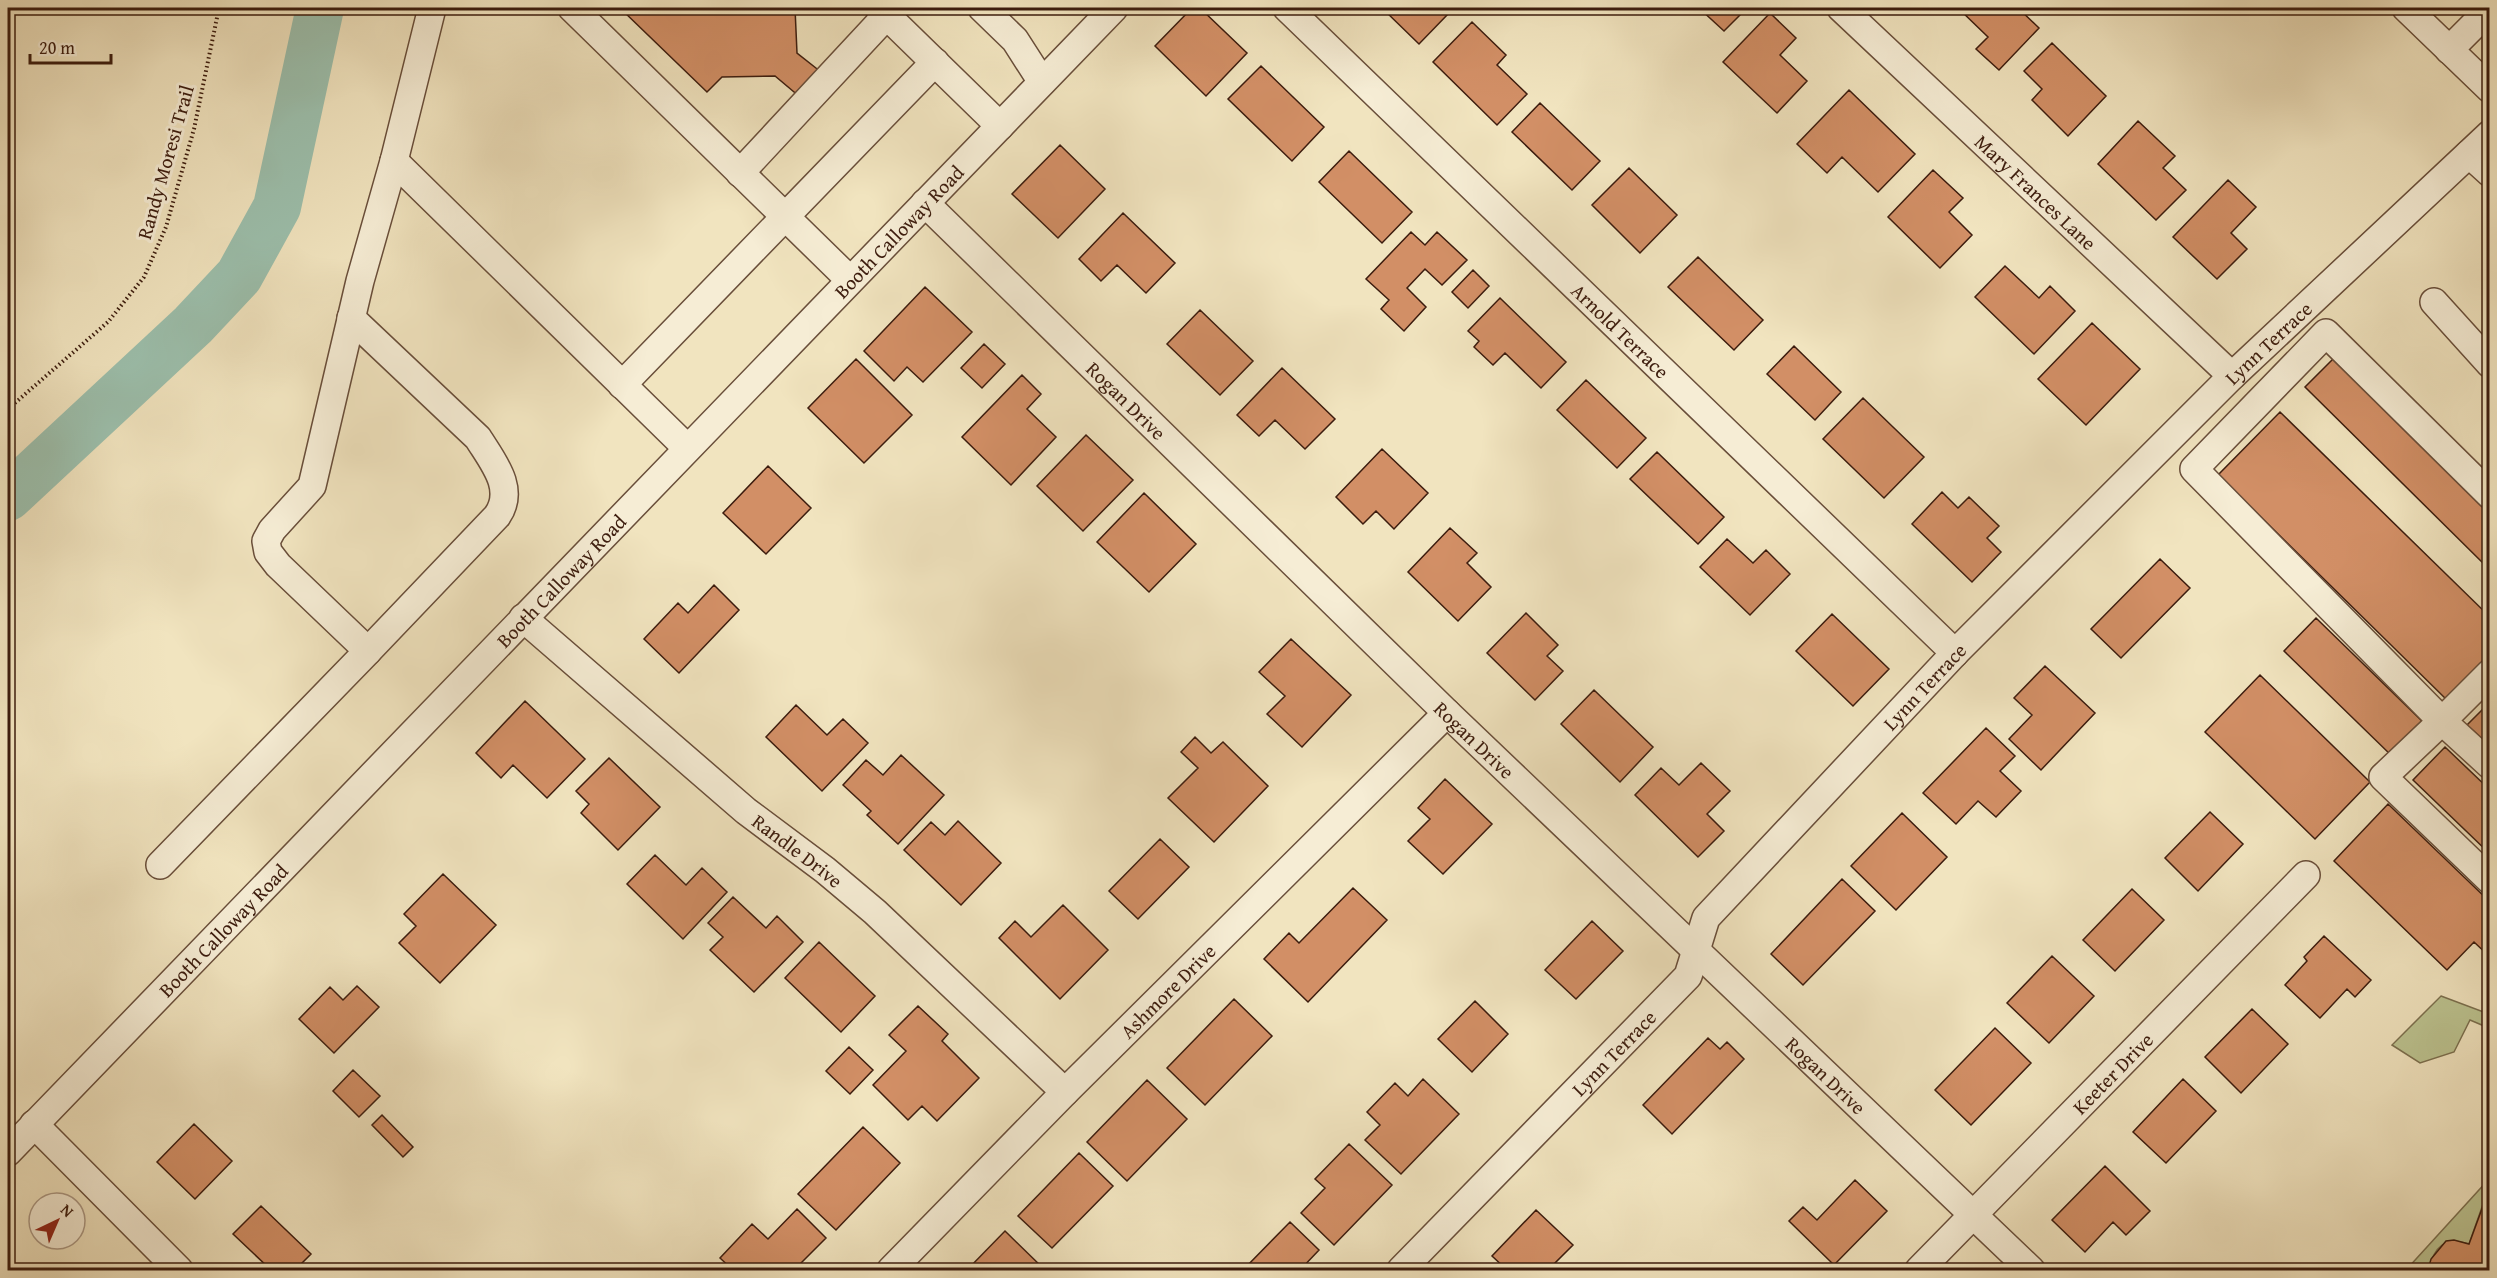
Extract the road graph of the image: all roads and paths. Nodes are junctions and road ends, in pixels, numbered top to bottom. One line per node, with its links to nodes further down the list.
1 (219, 8): 29 (path, Randy Moresi Trail)
2 (432, 8): 18 (street)
3 (572, 8): 19 (street)
4 (982, 8): 13 (street)
5 (1114, 8): 13 (street, Booth Calloway Road)
6 (1287, 8): 34 (street, Arnold Terrace)
7 (1841, 8): 27 (street, Mary Frances Lane)
8 (2406, 8): 11 (street)
9 (2490, 9): 11 (street)
10 (883, 11): 12 (street); 19 (street)
11 (2449, 50): 14 (street)
12 (935, 62): 15 (street); 22 (street)
13 (1042, 82): 15 (street, Booth Calloway Road)
14 (2490, 89)
15 (999, 126): 21 (street, Booth Calloway Road)
16 (2490, 134): 17 (street, Lynn Terrace)
17 (2469, 154): 20 (street); 27 (street, Lynn Terrace)
18 (394, 161): 25 (street); 28 (street)
19 (740, 173): 22 (street)
20 (2490, 173)
21 (925, 203): 23 (street, Booth Calloway Road); 36 (street, Rogan Drive)
22 (785, 217): 23 (street); 28 (street)
23 (850, 280): 30 (street, Booth Calloway Road)
24 (2434, 302): 26 (street)
25 (351, 318): 33 (street); 33 (street)
26 (2490, 364)
27 (2232, 376): 34 (street, Lynn Terrace)
28 (622, 385): 30 (street)
29 (8, 410)
30 (687, 448): 32 (street, Booth Calloway Road)
31 (2490, 495): 37 (street)
32 (524, 618): 43 (street, Randle Drive); 44 (street, Booth Calloway Road)
33 (368, 651): 39 (street)
34 (1955, 653): 42 (street, Lynn Terrace)
35 (2490, 674): 37 (street)
36 (1447, 713): 42 (street, Rogan Drive); 43 (street, Ashmore Drive)
37 (2442, 721): 38 (street); 41 (street)
38 (2490, 765)
39 (160, 865)
40 (2306, 875): 46 (street, Keeter Drive)
41 (2490, 880)
42 (1696, 951): 46 (street, Rogan Drive); 49 (street, Lynn Terrace)
43 (1065, 1092): 48 (street, Ashmore Drive)
44 (34, 1124): 45 (street, Booth Calloway Road); 47 (street)
45 (8, 1152)
46 (1972, 1215): 50 (street, Keeter Drive); 51 (street, Rogan Drive)
47 (179, 1270)
48 (891, 1270)
49 (1401, 1270)
50 (1919, 1270)
51 (2031, 1270)

